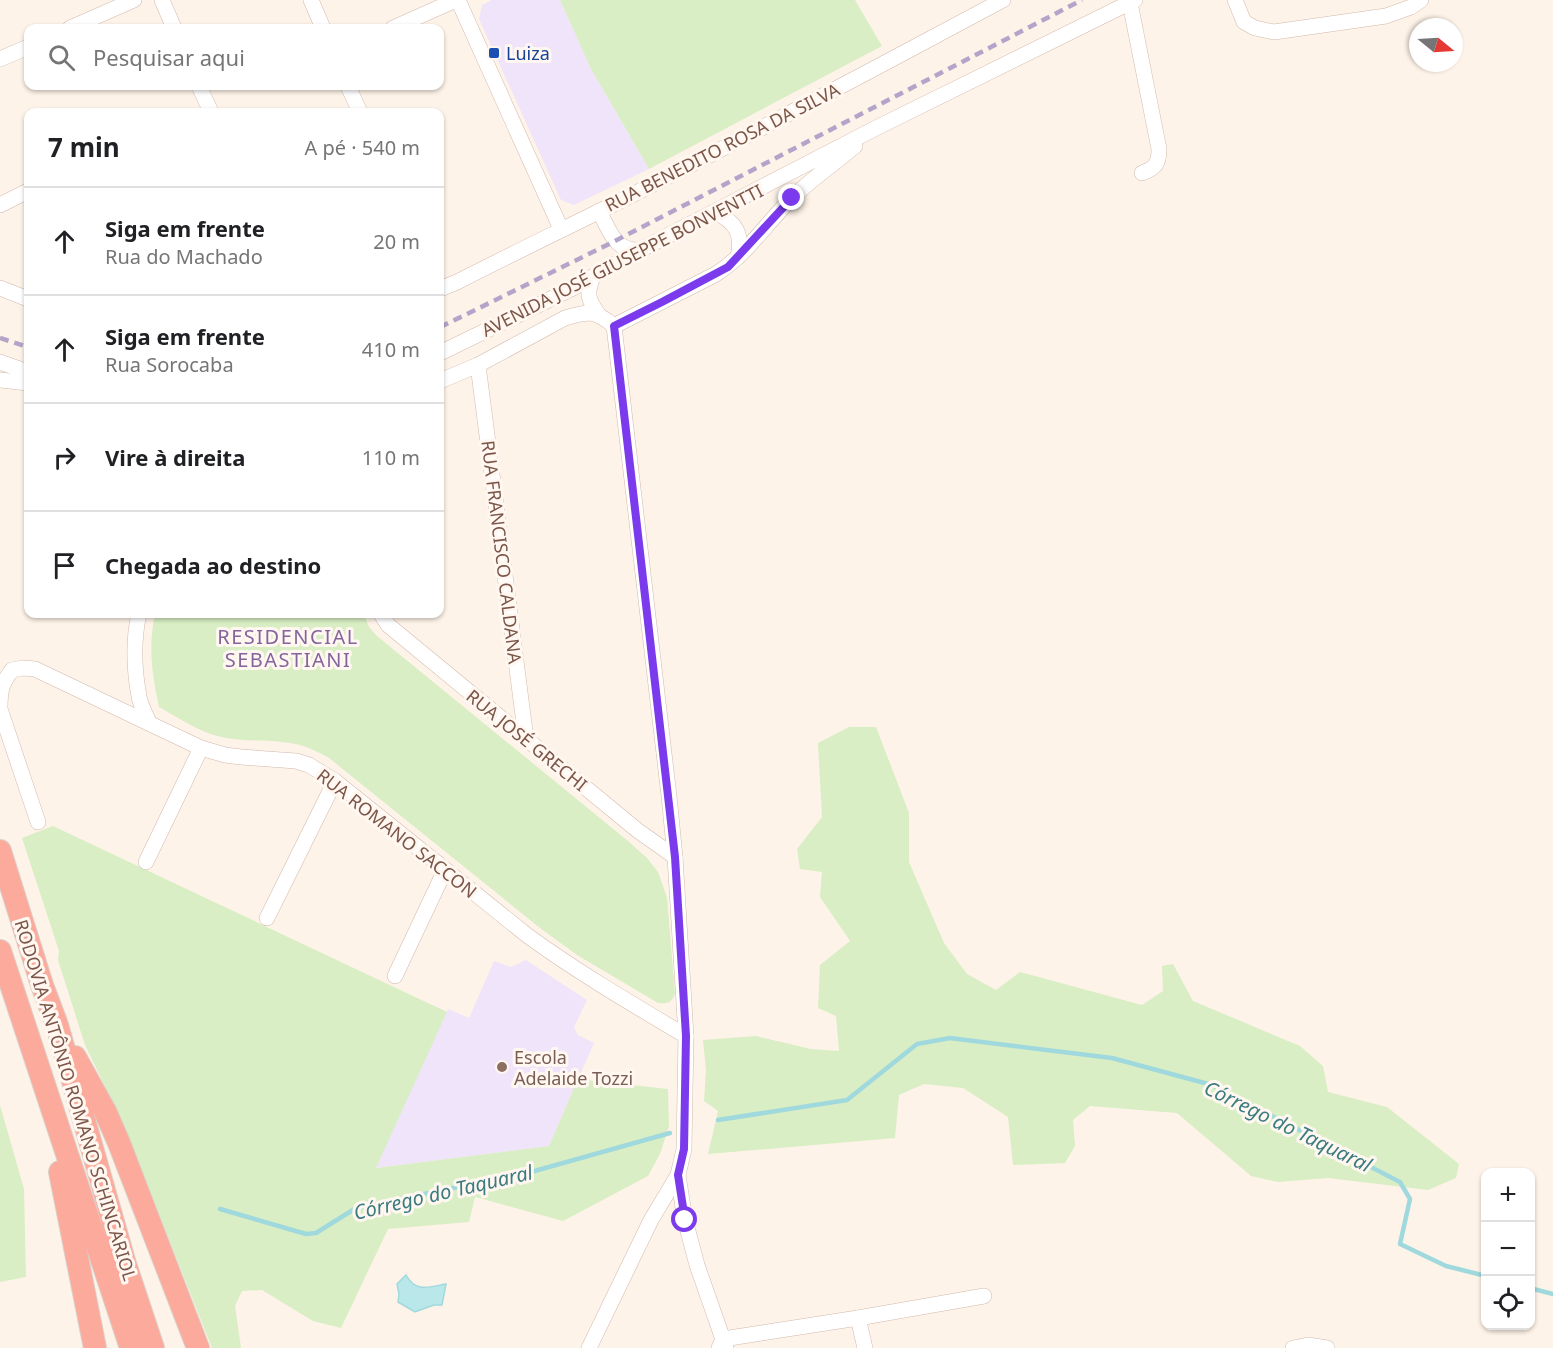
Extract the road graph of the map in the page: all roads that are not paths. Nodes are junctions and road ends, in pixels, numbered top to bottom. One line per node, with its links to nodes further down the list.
1 (134, 0): 9 (street)
2 (162, 0): 10 (street)
3 (311, 0): 11 (street)
4 (457, 0): 12 (street); 25 (street)
5 (1235, 0): 6 (street)
6 (1421, 0)
7 (1132, 1): 19 (street); 20 (street)
8 (991, 2): 23 (street, RUA BENEDITO ROSA DA SILVA)
9 (79, 24)
10 (172, 24)
11 (321, 24)
12 (402, 24)
13 (24, 49): 14 (street)
14 (0, 59)
15 (200, 90): 17 (street)
16 (350, 90): 18 (street)
17 (204, 108)
18 (358, 108)
19 (878, 127): 24 (street, AVENIDA JOSÉ GIUSEPPE BONVENTTI); 28 (street, AVENIDA JOSÉ GIUSEPPE BONVENTTI)
20 (1142, 173)
21 (24, 193): 22 (street)
22 (0, 205)
23 (599, 211): 25 (street, RUA BENEDITO ROSA DA SILVA); 26 (street)
24 (715, 212): 27 (street, AVENIDA JOSÉ GIUSEPPE BONVENTTI); 28 (street)
25 (561, 229): 31 (street, RUA BENEDITO ROSA DA SILVA)
26 (615, 242): 27 (street); 29 (street)
27 (640, 250): 29 (street, AVENIDA JOSÉ GIUSEPPE BONVENTTI)
28 (738, 257): 35 (street, AVENIDA JOSÉ GIUSEPPE BONVENTTI)
29 (608, 268): 30 (street, AVENIDA JOSÉ GIUSEPPE BONVENTTI)
30 (593, 277): 34 (street); 36 (street, AVENIDA JOSÉ GIUSEPPE BONVENTTI)
31 (444, 287)
32 (0, 288): 33 (street)
33 (24, 297)
34 (598, 314): 35 (street, AVENIDA JOSÉ GIUSEPPE BONVENTTI); 38 (street, AVENIDA JOSÉ GIUSEPPE BONVENTTI)
35 (614, 326): 51 (street)
36 (444, 351)
37 (0, 362): 39 (street)
38 (478, 365): 40 (street, AVENIDA JOSÉ GIUSEPPE BONVENTTI); 46 (street, RUA FRANCISCO CALDANA)
39 (24, 371)
40 (444, 379)
41 (0, 380): 42 (street)
42 (24, 383)
43 (138, 618): 45 (street)
44 (383, 618): 46 (street, RUA JOSÉ GRECHI)
45 (150, 723): 47 (street, RUA ROMANO SACCON); 49 (street, RUA ROMANO SACCON)
46 (526, 739): 51 (street, RUA JOSÉ GRECHI)
47 (201, 748): 48 (street, RUA ROMANO SACCON); 52 (street)
48 (335, 781): 53 (street, RUA ROMANO SACCON); 54 (street)
49 (38, 822)
50 (0, 851): 57 (highway, RODOVIA ANTÔNIO ROMANO SCHINCARIOL)
51 (675, 857): 58 (street)
52 (146, 862)
53 (445, 870): 56 (street); 58 (street, RUA ROMANO SACCON)
54 (267, 918)
55 (0, 951): 59 (highway, RODOVIA ANTÔNIO ROMANO SCHINCARIOL)
56 (395, 976)
57 (57, 1025): 66 (highway, RODOVIA ANTÔNIO ROMANO SCHINCARIOL); 67 (highway)
58 (686, 1036): 60 (street)
59 (39, 1070): 64 (highway); 65 (highway, RODOVIA ANTÔNIO ROMANO SCHINCARIOL)
60 (678, 1175): 63 (street); 68 (street)
61 (984, 1296): 62 (street)
62 (858, 1318): 63 (street); 69 (street)
63 (723, 1345)
64 (95, 1348)
65 (131, 1348)
66 (153, 1348)
67 (198, 1348)
68 (589, 1348)
69 (865, 1348)
70 (1293, 1348): 71 (street)
71 (1326, 1348)

